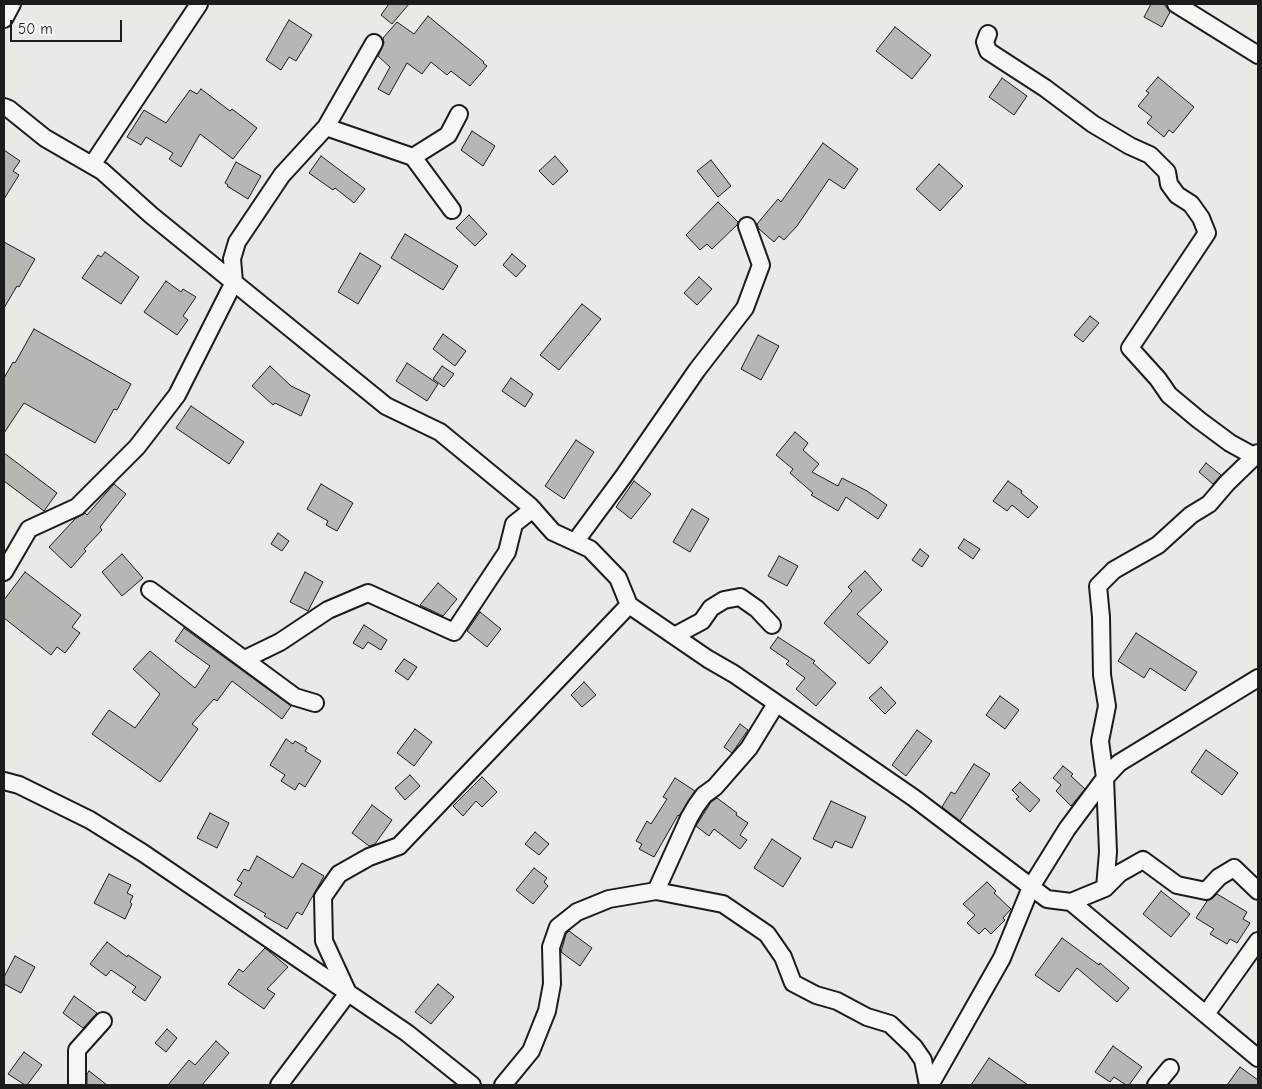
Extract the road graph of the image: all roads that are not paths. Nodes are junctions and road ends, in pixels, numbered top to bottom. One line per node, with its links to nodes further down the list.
1 (12, 4): 4 (street)
2 (200, 4): 12 (street)
3 (1176, 4): 7 (street)
4 (4, 19)
5 (988, 34): 16 (street)
6 (374, 43): 10 (street)
7 (1258, 55)
8 (4, 107): 12 (street)
9 (459, 114): 11 (street)
10 (326, 127): 11 (street); 15 (street)
11 (413, 158): 13 (street)
12 (92, 165): 15 (street)
13 (452, 210)
14 (747, 226): 18 (street)
15 (234, 282): 17 (street); 19 (street)
16 (1258, 455): 28 (street)
17 (533, 509): 18 (street); 24 (street)
18 (575, 542): 21 (street)
19 (4, 572)
20 (150, 590): 24 (street)
21 (629, 605): 23 (street); 36 (street)
22 (772, 625): 23 (street)
23 (676, 635): 27 (street)
24 (245, 660): 26 (street)
25 (1258, 678): 28 (street)
26 (315, 703)
27 (776, 704): 30 (street); 32 (street)
28 (1105, 778): 30 (street); 31 (street)
29 (4, 781): 36 (street)
30 (1030, 887): 34 (street); 45 (street)
31 (1105, 888): 33 (street); 34 (street)
32 (656, 891): 44 (street); 45 (street)
33 (1258, 891)
34 (1071, 902): 37 (street)
35 (1258, 940): 37 (street)
36 (348, 993): 42 (street); 43 (street)
37 (1206, 1014): 39 (street)
38 (103, 1021): 41 (street)
39 (1258, 1058)
40 (1170, 1068): 46 (street)
41 (77, 1085)
42 (279, 1085)
43 (472, 1085)
44 (503, 1085)
45 (929, 1085)
46 (1156, 1085)

